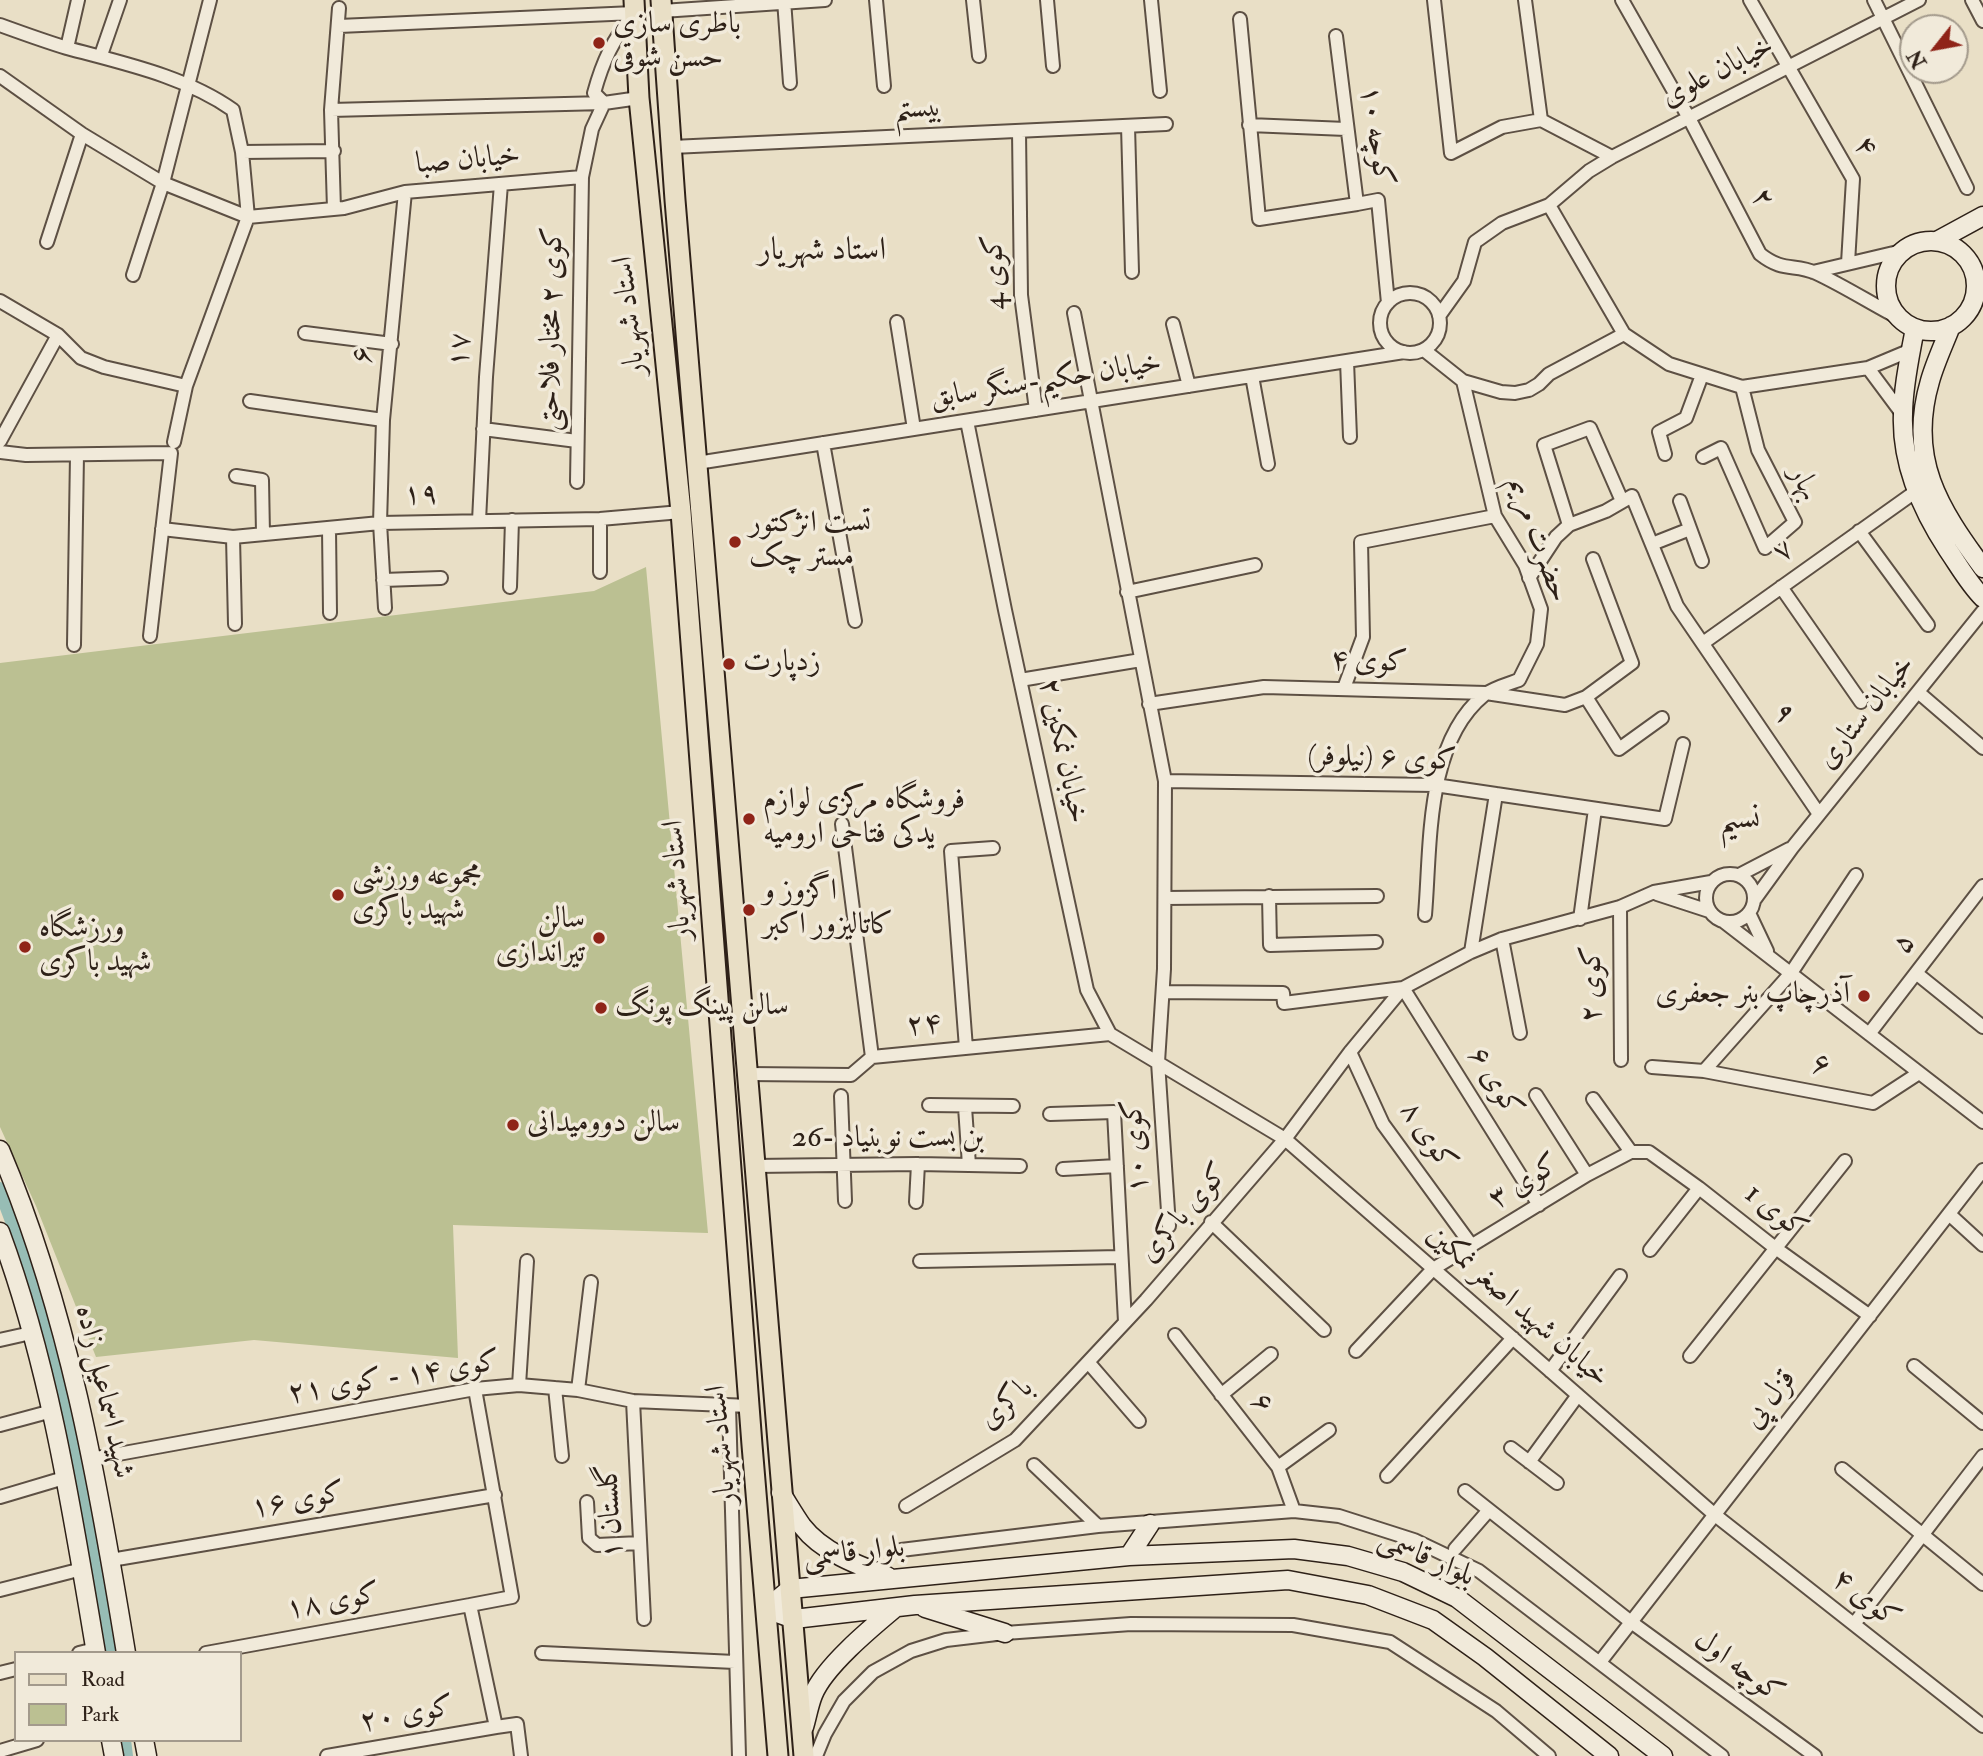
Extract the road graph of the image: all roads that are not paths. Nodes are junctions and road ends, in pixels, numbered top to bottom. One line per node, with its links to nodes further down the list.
1 (78, 0): 26 (street)
2 (120, 0): 27 (street)
3 (210, 0): 33 (street)
4 (825, 0): 16 (street)
5 (876, 0): 34 (street)
6 (973, 0): 28 (street)
7 (1047, 0): 29 (street)
8 (1151, 0): 35 (street)
9 (1434, 0): 41 (street)
10 (1525, 0): 41 (street)
11 (1622, 0): 40 (street, ۲)
12 (1750, 0): 30 (street, ۴)
13 (1874, 0): 20 (street)
14 (1920, 0): 20 (street, خیابان علوی)
15 (1972, 0): 22 (street)
16 (784, 1): 18 (street); 32 (street)
17 (634, 6): 24 (street); 37 (main road, استاد شهریار); 38 (street)
18 (661, 6): 48 (main road, استاد شهریار)
19 (339, 8): 24 (street)
20 (1885, 18): 30 (street, خیابان علوی); 55 (street)
21 (1240, 19): 43 (street)
22 (1983, 21)
23 (0, 25): 26 (street)
24 (339, 26): 39 (street)
25 (1336, 36): 45 (street, کوچه ۱۰)
26 (67, 48): 27 (street)
27 (100, 55): 33 (street)
28 (979, 57)
29 (1053, 66)
30 (1789, 67): 40 (street, خیابان علوی); 65 (street, ۴)
31 (3, 78): 36 (street); 47 (street)
32 (790, 83)
33 (190, 86): 49 (street); 53 (street)
34 (884, 86)
35 (1160, 91)
36 (0, 93)
37 (639, 98): 38 (street); 119 (main road, استاد شهریار)
38 (604, 103): 39 (street); 52 (street)
39 (331, 110): 50 (street)
40 (1689, 118): 51 (street, خیابان علوی); 67 (street, ۲)
41 (1541, 120): 51 (street)
42 (1166, 124): 44 (street, بیستم)
43 (1250, 125): 45 (street); 57 (street)
44 (1128, 126): 46 (street, بیستم); 66 (street)
45 (1346, 129): 57 (street, کوچه ۱۰)
46 (1019, 131): 48 (street, بیستم); 96 (street, کوی 4)
47 (82, 134): 53 (street); 63 (street)
48 (672, 147): 111 (main road, استاد شهریار)
49 (242, 152): 50 (street); 61 (street)
50 (334, 152): 59 (street)
51 (1612, 157): 58 (street, خیابان علوی)
52 (582, 177): 54 (street, خیابان صبا); 104 (street, کوی ۲ مختار فلاحتی)
53 (163, 183): 61 (street); 68 (street)
54 (501, 184): 56 (street, خیابان صبا); 100 (street, ۱۷)
55 (1967, 188)
56 (405, 192): 59 (street, خیابان صبا); 82 (street, ۶)
57 (1357, 204): 71 (street, کوچه ۱۰)
58 (1549, 205): 73 (street, خیابان علوی); 80 (street)
59 (334, 209): 61 (street, خیابان صبا)
60 (1983, 216): 62 (main road)
61 (248, 217): 91 (street)
62 (1937, 241): 64 (main road); 69 (main road)
63 (47, 242)
64 (1902, 251): 65 (street, ۲); 74 (main road)
65 (1848, 263): 67 (street, ۲)
66 (1132, 272)
67 (1813, 272): 74 (street, ۲)
68 (133, 275)
69 (1979, 281): 77 (main road)
70 (0, 301): 81 (street)
71 (1388, 303): 73 (street); 85 (street)
72 (1074, 313): 95 (street, کوی ۱۰)
73 (1439, 316): 83 (street)
74 (1899, 318): 78 (main road)
75 (897, 322): 101 (street)
76 (1173, 324): 92 (street)
77 (1951, 326): 78 (main road); 115 (main road)
78 (1915, 328): 84 (main road)
79 (305, 333): 82 (street)
80 (1624, 334): 88 (street); 90 (street)
81 (58, 335): 91 (street); 103 (street)
82 (392, 344): 98 (street, ۶)
83 (1424, 350): 85 (street); 90 (street)
84 (1911, 350): 87 (street); 97 (main road)
85 (1404, 352): 86 (street, خیابان حکیم-سنگر سابق)
86 (1347, 361): 89 (street, خیابان حکیم-سنگر سابق); 102 (street)
87 (1868, 368): 93 (street); 97 (street)
88 (1702, 375): 93 (street); 108 (street)
89 (1252, 376): 92 (street, خیابان حکیم-سنگر سابق); 112 (street)
90 (1463, 381): 120 (street, حضرت مریم)
91 (186, 386): 105 (street)
92 (1189, 386): 95 (street, خیابان حکیم-سنگر سابق)
93 (1742, 387): 110 (street, بهار)
94 (250, 401): 98 (street)
95 (1090, 402): 96 (street, خیابان حکیم-سنگر سابق); 143 (street, کوی ۱۰)
96 (1035, 410): 99 (street, خیابان حکیم-سنگر سابق)
97 (1903, 415): 116 (main road)
98 (383, 421): 124 (street, ۶)
99 (967, 421): 101 (street, خیابان حکیم-سنگر سابق); 157 (street, خیابان نمکین ۲)
100 (483, 429): 104 (street); 123 (street, ۱۷)
101 (914, 429): 106 (street, خیابان حکیم-سنگر سابق)
102 (1350, 437)
103 (0, 441)
104 (577, 441): 114 (street, کوی ۲ مختار فلاحتی)
105 (174, 442)
106 (823, 443): 111 (street, خیابان حکیم-سنگر سابق); 148 (street)
107 (0, 452): 109 (street)
108 (1665, 454)
109 (77, 455): 126 (street); 153 (street)
110 (1703, 457)
111 (697, 463): 154 (main road, استاد شهریار)
112 (1268, 464)
113 (236, 476): 130 (street)
114 (577, 482)
115 (1931, 482): 116 (street, ۷); 136 (main road)
116 (1915, 491): 129 (street, ۷); 144 (main road)
117 (1622, 501): 125 (street); 125 (street); 132 (street, ۹)
118 (1680, 501): 128 (street)
119 (681, 512): 121 (street, ۱۹); 155 (main road, استاد شهریار)
120 (1495, 516): 139 (street, حضرت مریم); 158 (street)
121 (600, 519): 122 (street, ۱۹); 137 (street)
122 (512, 520): 123 (street, ۱۹); 141 (street)
123 (479, 521): 124 (street, ۱۹)
124 (380, 523): 127 (street, ۱۹); 140 (street, ۶)
125 (1569, 525): 139 (street)
126 (162, 529): 131 (street, ۱۹); 151 (street)
127 (329, 529): 130 (street, ۱۹); 146 (street)
128 (1690, 530): 132 (street); 134 (street)
129 (1859, 531): 142 (street, ۷); 150 (street)
130 (263, 534): 131 (street, ۱۹)
131 (233, 537): 149 (street)
132 (1652, 544): 152 (street, ۹)
133 (1593, 559): 163 (street)
134 (1702, 561)
135 (1255, 565): 143 (street)
136 (1983, 568)
137 (600, 572)
138 (441, 578): 140 (street)
139 (1530, 578): 160 (street, حضرت مریم)
140 (383, 580): 145 (street, ۶)
141 (510, 587)
142 (1781, 587): 152 (street, ۷); 164 (street)
143 (1127, 592): 156 (street, کوی ۱۰)
144 (1983, 598)
145 (385, 608)
146 (330, 613)
147 (1981, 619): 159 (street, خیابان ستاری)
148 (855, 621)
149 (236, 624)
150 (1928, 625)
151 (150, 635)
152 (1703, 643): 173 (street, ۹)
153 (74, 645)
154 (714, 656): 155 (main road); 161 (main road, استاد شهریار)
155 (691, 657): 162 (main road, استاد شهریار)
156 (1141, 660): 157 (street); 165 (street, کوی ۱۰)
157 (1020, 680): 202 (street, خیابان نمکین ۲)
158 (1344, 688): 160 (street, کوی ۴); 165 (street, کوی ۴)
159 (1918, 692): 168 (street); 173 (street, خیابان ستاری)
160 (1486, 693): 163 (street, کوی ۴); 170 (street)
161 (717, 695): 162 (main road); 212 (main road, استاد شهریار)
162 (694, 697): 277 (main road, استاد شهریار)
163 (1586, 697): 166 (street)
164 (1861, 702)
165 (1149, 704): 169 (street, کوی ۱۰)
166 (1662, 718)
167 (1683, 744): 172 (street, کوی ۶ (نیلوفر))
168 (1983, 748)
169 (1165, 781): 170 (street, کوی ۶ (نیلوفر)); 184 (street, کوی ۱۰)
170 (1436, 785): 171 (street, کوی ۶ (نیلوفر)); 189 (street)
171 (1496, 794): 172 (street, کوی ۶ (نیلوفر)); 194 (street)
172 (1595, 808): 190 (street)
173 (1819, 814): 176 (street, خیابان ستاری)
174 (842, 824): 206 (street)
175 (993, 848): 204 (street)
176 (1792, 848): 177 (street); 185 (street, خیابان ستاری)
177 (1739, 875): 179 (street); 185 (street)
178 (1856, 875): 196 (street)
179 (1711, 882): 181 (street); 187 (street)
180 (1983, 886): 197 (street, ۵)
181 (1654, 892): 186 (street); 187 (street)
182 (1269, 896): 183 (street); 184 (street); 193 (street)
183 (1377, 896)
184 (1165, 898): 199 (street, کوی ۱۰)
185 (1755, 899): 188 (street)
186 (1620, 907): 190 (street); 207 (street, کوی ۲)
187 (1709, 911): 191 (street)
188 (1749, 914): 191 (street); 195 (street)
189 (1425, 915)
190 (1580, 919): 192 (street)
191 (1723, 921): 195 (street)
192 (1502, 939): 194 (street); 201 (street)
193 (1376, 942)
194 (1471, 952): 198 (street)
195 (1769, 955): 196 (street)
196 (1791, 973): 203 (street); 210 (street)
197 (1916, 973): 200 (street); 203 (street, ۵)
198 (1403, 988): 199 (street); 205 (street, کوی باکری); 238 (street, کوی ۶)
199 (1163, 992): 208 (street, کوی ۱۰)
200 (1983, 1027)
201 (1520, 1033)
202 (1110, 1034): 204 (street, ۲۴); 208 (street)
203 (1869, 1034): 211 (street)
204 (966, 1048): 206 (street, ۲۴)
205 (1350, 1052): 221 (street, کوی باکری); 244 (street, کوی ۸)
206 (872, 1057): 212 (street, ۲۴)
207 (1621, 1060)
208 (1158, 1062): 221 (street, خیابان شهید اصغر نمکین); 241 (street, کوی ۱۰)
209 (1652, 1067): 210 (street, ۶)
210 (1704, 1071): 211 (street, ۶)
211 (1919, 1073): 220 (street)
212 (748, 1074): 231 (main road, استاد شهریار)
213 (1535, 1095): 234 (street)
214 (841, 1096): 228 (street)
215 (1593, 1099): 223 (street)
216 (929, 1105): 218 (street)
217 (1013, 1106): 218 (street)
218 (965, 1107): 227 (street)
219 (1050, 1114): 230 (street)
220 (1983, 1122)
221 (1285, 1139): 240 (street, کوی باکری); 251 (street, خیابان شهید اصغر نمکین)
222 (0, 1150): 254 (main road, شهید اسماعیل زاده)
223 (1631, 1152): 224 (street, کوی ۳); 234 (street, کوی ۳)
224 (1648, 1152): 235 (street, کوی 1)
225 (1845, 1161): 245 (street)
226 (918, 1164): 227 (street, 26- بن بست نوبنیاد); 228 (street, 26- بن بست نوبنیاد); 237 (street)
227 (969, 1165): 229 (street, 26- بن بست نوبنیاد)
228 (845, 1166): 231 (street, 26- بن بست نوبنیاد); 236 (street)
229 (1020, 1166)
230 (1117, 1166): 232 (street); 248 (street)
231 (755, 1167): 295 (main road, استاد شهریار)
232 (1063, 1169)
233 (1983, 1170): 239 (street, قزل پی)
234 (1587, 1175): 238 (street, کوی ۳)
235 (1699, 1188): 245 (street, کوی 1); 246 (street)
236 (845, 1202)
237 (916, 1202)
238 (1539, 1205): 244 (street, کوی ۳)
239 (1949, 1214): 243 (street); 256 (street, قزل پی)
240 (1210, 1223): 257 (street, کوی باکری); 258 (street)
241 (1169, 1226)
242 (0, 1232): 247 (main road, شهید اسماعیل زاده)
243 (1983, 1245)
244 (1472, 1246): 251 (street, کوی ۳)
245 (1774, 1247): 256 (street, کوی 1); 265 (street)
246 (1650, 1250)
247 (4, 1254): 255 (main road, شهید اسماعیل زاده)
248 (1120, 1257): 250 (street); 257 (street)
249 (527, 1261): 269 (street)
250 (920, 1261)
251 (1433, 1269): 261 (street, خیابان شهید اصغر نمکین); 263 (street)
252 (1620, 1276): 268 (street)
253 (591, 1282): 272 (street)
254 (52, 1295): 255 (main road); 286 (main road, شهید اسماعیل زاده)
255 (23, 1304): 259 (main road, شهید اسماعیل زاده)
256 (1870, 1315): 302 (street, قزل پی)
257 (1125, 1322): 266 (street, باکری)
258 (1324, 1330)
259 (32, 1333): 262 (street); 278 (main road, شهید اسماعیل زاده)
260 (1175, 1335): 273 (street, ۶)
261 (1513, 1338): 268 (street, خیابان شهید اصغر نمکین); 291 (street)
262 (0, 1340)
263 (1356, 1352)
264 (1271, 1354): 273 (street)
265 (1690, 1356)
266 (1088, 1362): 279 (street); 299 (street, باکری)
267 (1914, 1366): 280 (street)
268 (1550, 1371): 274 (street, خیابان شهید اصغر نمکین)
269 (519, 1385): 270 (street, کوی ۱۴ - کوی ۲۱); 271 (street, کوی ۱۴ - کوی ۲۱)
270 (555, 1388): 272 (street, کوی ۱۴ - کوی ۲۱); 284 (street)
271 (475, 1389): 286 (street, کوی ۱۴ - کوی ۲۱); 296 (street)
272 (578, 1390): 275 (street, کوی ۱۴ - کوی ۲۱)
273 (1221, 1395): 289 (street, ۶)
274 (1578, 1395): 287 (street); 302 (street, خیابان شهید اصغر نمکین)
275 (633, 1401): 276 (street, کوی ۱۴ - کوی ۲۱); 306 (street, ۱ گلستان)
276 (729, 1406): 277 (street, کوی ۱۴ - کوی ۲۱); 329 (street)
277 (749, 1406): 319 (main road, استاد شهریار)
278 (52, 1411): 281 (street); 292 (main road, شهید اسماعیل زاده)
279 (1139, 1421)
280 (1983, 1423)
281 (0, 1424)
282 (1329, 1430): 289 (street)
283 (1511, 1448): 287 (street)
284 (562, 1455)
285 (1983, 1456): 305 (street)
286 (91, 1459): 310 (main road, شهید اسماعیل زاده)
287 (1529, 1462): 293 (street)
288 (1034, 1465): 304 (street)
289 (1278, 1467): 301 (street, ۶)
290 (1842, 1469): 305 (street)
291 (1387, 1476)
292 (64, 1478): 297 (street); 311 (main road, شهید اسماعیل زاده)
293 (1557, 1483)
294 (1465, 1491): 300 (street, کوچه اول)
295 (782, 1493): 312 (main road); 314 (main road, استاد شهریار)
296 (495, 1495): 310 (street, کوی ۱۶); 316 (street, کوی ۱۸)
297 (0, 1497)
298 (587, 1502): 306 (street)
299 (906, 1506)
300 (1489, 1510): 307 (street); 322 (street, کوچه اول)
301 (1294, 1511): 303 (street); 330 (street)
302 (1715, 1515): 322 (street, قزل پی); 323 (street, کوی ۴)
303 (1150, 1524): 304 (street); 309 (main road)
304 (1098, 1526): 308 (street)
305 (1922, 1535): 313 (street); 323 (street)
306 (640, 1543): 320 (street, ۱ گلستان)
307 (1455, 1549)
308 (901, 1550)
309 (1129, 1556): 312 (main road, بلوار قاسمی); 344 (main road, بلوار قاسمی)
310 (111, 1560): 326 (main road, شهید اسماعیل زاده)
311 (82, 1569): 315 (street); 325 (main road, شهید اسماعیل زاده)
312 (893, 1578): 314 (main road, بلوار قاسمی)
313 (1983, 1584)
314 (790, 1589): 319 (main road, بلوار قاسمی); 321 (main road, استاد شهریار)
315 (0, 1590)
316 (470, 1605): 327 (street, کوی ۱۸); 332 (street)
317 (915, 1605): 318 (main road, بلوار قاسمی); 324 (main road); 343 (main road, بلوار قاسمی)
318 (895, 1608): 321 (main road, بلوار قاسمی); 333 (main road)
319 (766, 1609): 321 (main road, بلوار قاسمی); 339 (main road, استاد شهریار)
320 (644, 1619)
321 (794, 1619): 333 (main road, استاد شهریار)
322 (1631, 1622): 330 (street, قزل پی); 346 (street, کوچه اول)
323 (1854, 1624): 331 (street, کوی ۴)
324 (1005, 1633): 341 (street); 342 (street)
325 (90, 1651)
326 (126, 1651)
327 (217, 1651)
328 (542, 1653): 329 (street)
329 (735, 1662): 338 (street)
330 (1600, 1662): 345 (street)
331 (1983, 1726)
332 (496, 1727): 336 (street, کوی ۲۰); 337 (street)
333 (802, 1734): 340 (main road, استاد شهریار)
334 (30, 1742): 335 (street)
335 (0, 1751)
336 (327, 1756)
337 (521, 1756)
338 (739, 1756)
339 (778, 1756)
340 (804, 1756)
341 (816, 1756)
342 (1549, 1756)
343 (1609, 1756)
344 (1663, 1756)
345 (1722, 1756)
346 (1815, 1756)

